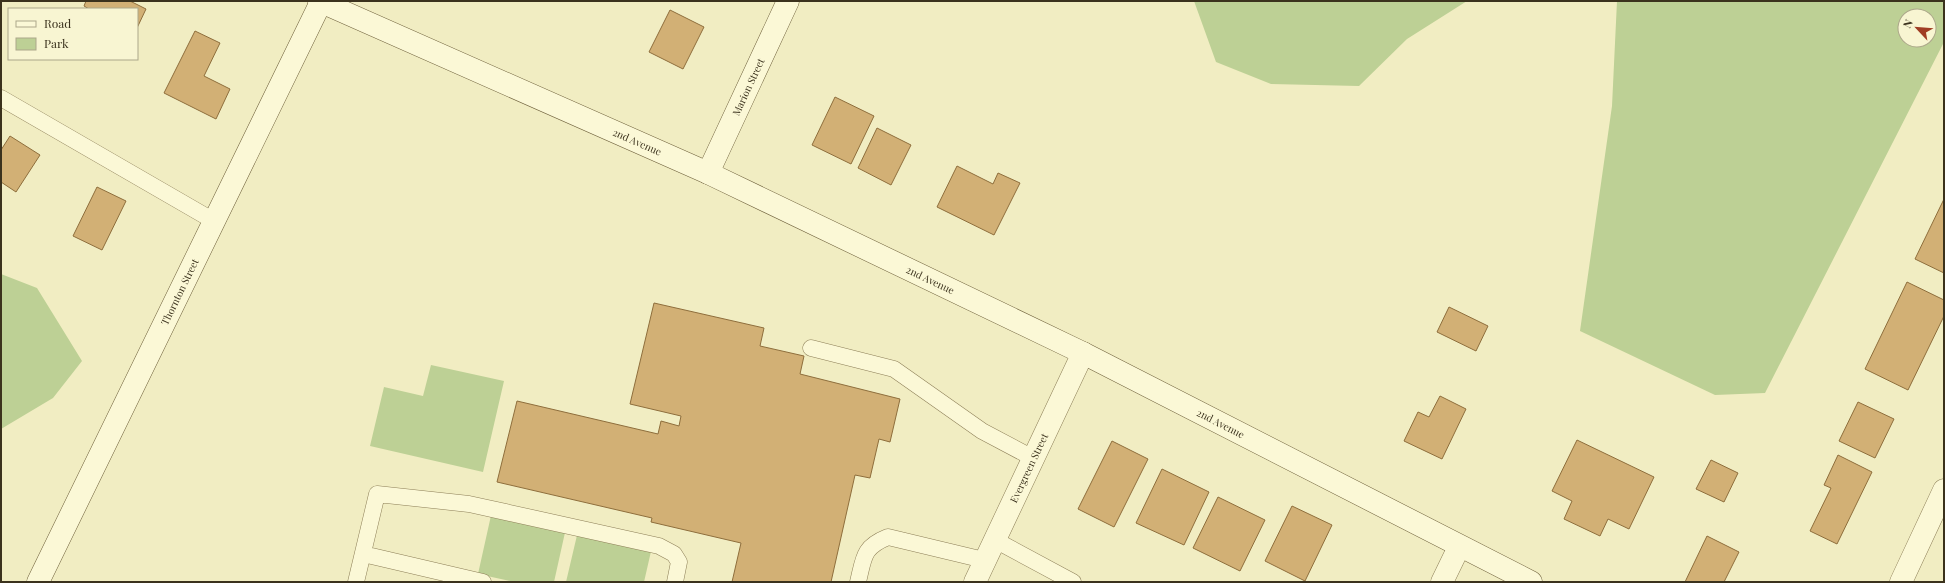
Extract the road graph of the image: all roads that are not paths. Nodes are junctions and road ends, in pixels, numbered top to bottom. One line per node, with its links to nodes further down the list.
1 (321, 1): 4 (street, 2nd Avenue); 5 (street, Thornton Street)
2 (788, 1): 4 (street, Marion Street)
3 (1, 98): 5 (lane)
4 (708, 173): 7 (street, 2nd Avenue)
5 (214, 221): 14 (street, Thornton Street)
6 (811, 348): 8 (lane)
7 (1083, 354): 8 (street, Evergreen Street); 11 (street, 2nd Avenue)
8 (1033, 458): 10 (street, Evergreen Street)
9 (1944, 490): 23 (street)
10 (995, 540): 13 (street, Evergreen Street); 20 (lane)
11 (1459, 547): 21 (street); 22 (street, 2nd Avenue)
12 (363, 554): 15 (lane); 16 (lane); 17 (lane)
13 (984, 560): 18 (lane); 19 (street, Evergreen Street)
14 (38, 582)
15 (356, 582)
16 (483, 582)
17 (675, 582)
18 (858, 582)
19 (975, 582)
20 (1073, 582)
21 (1442, 582)
22 (1531, 582)
23 (1901, 582)

